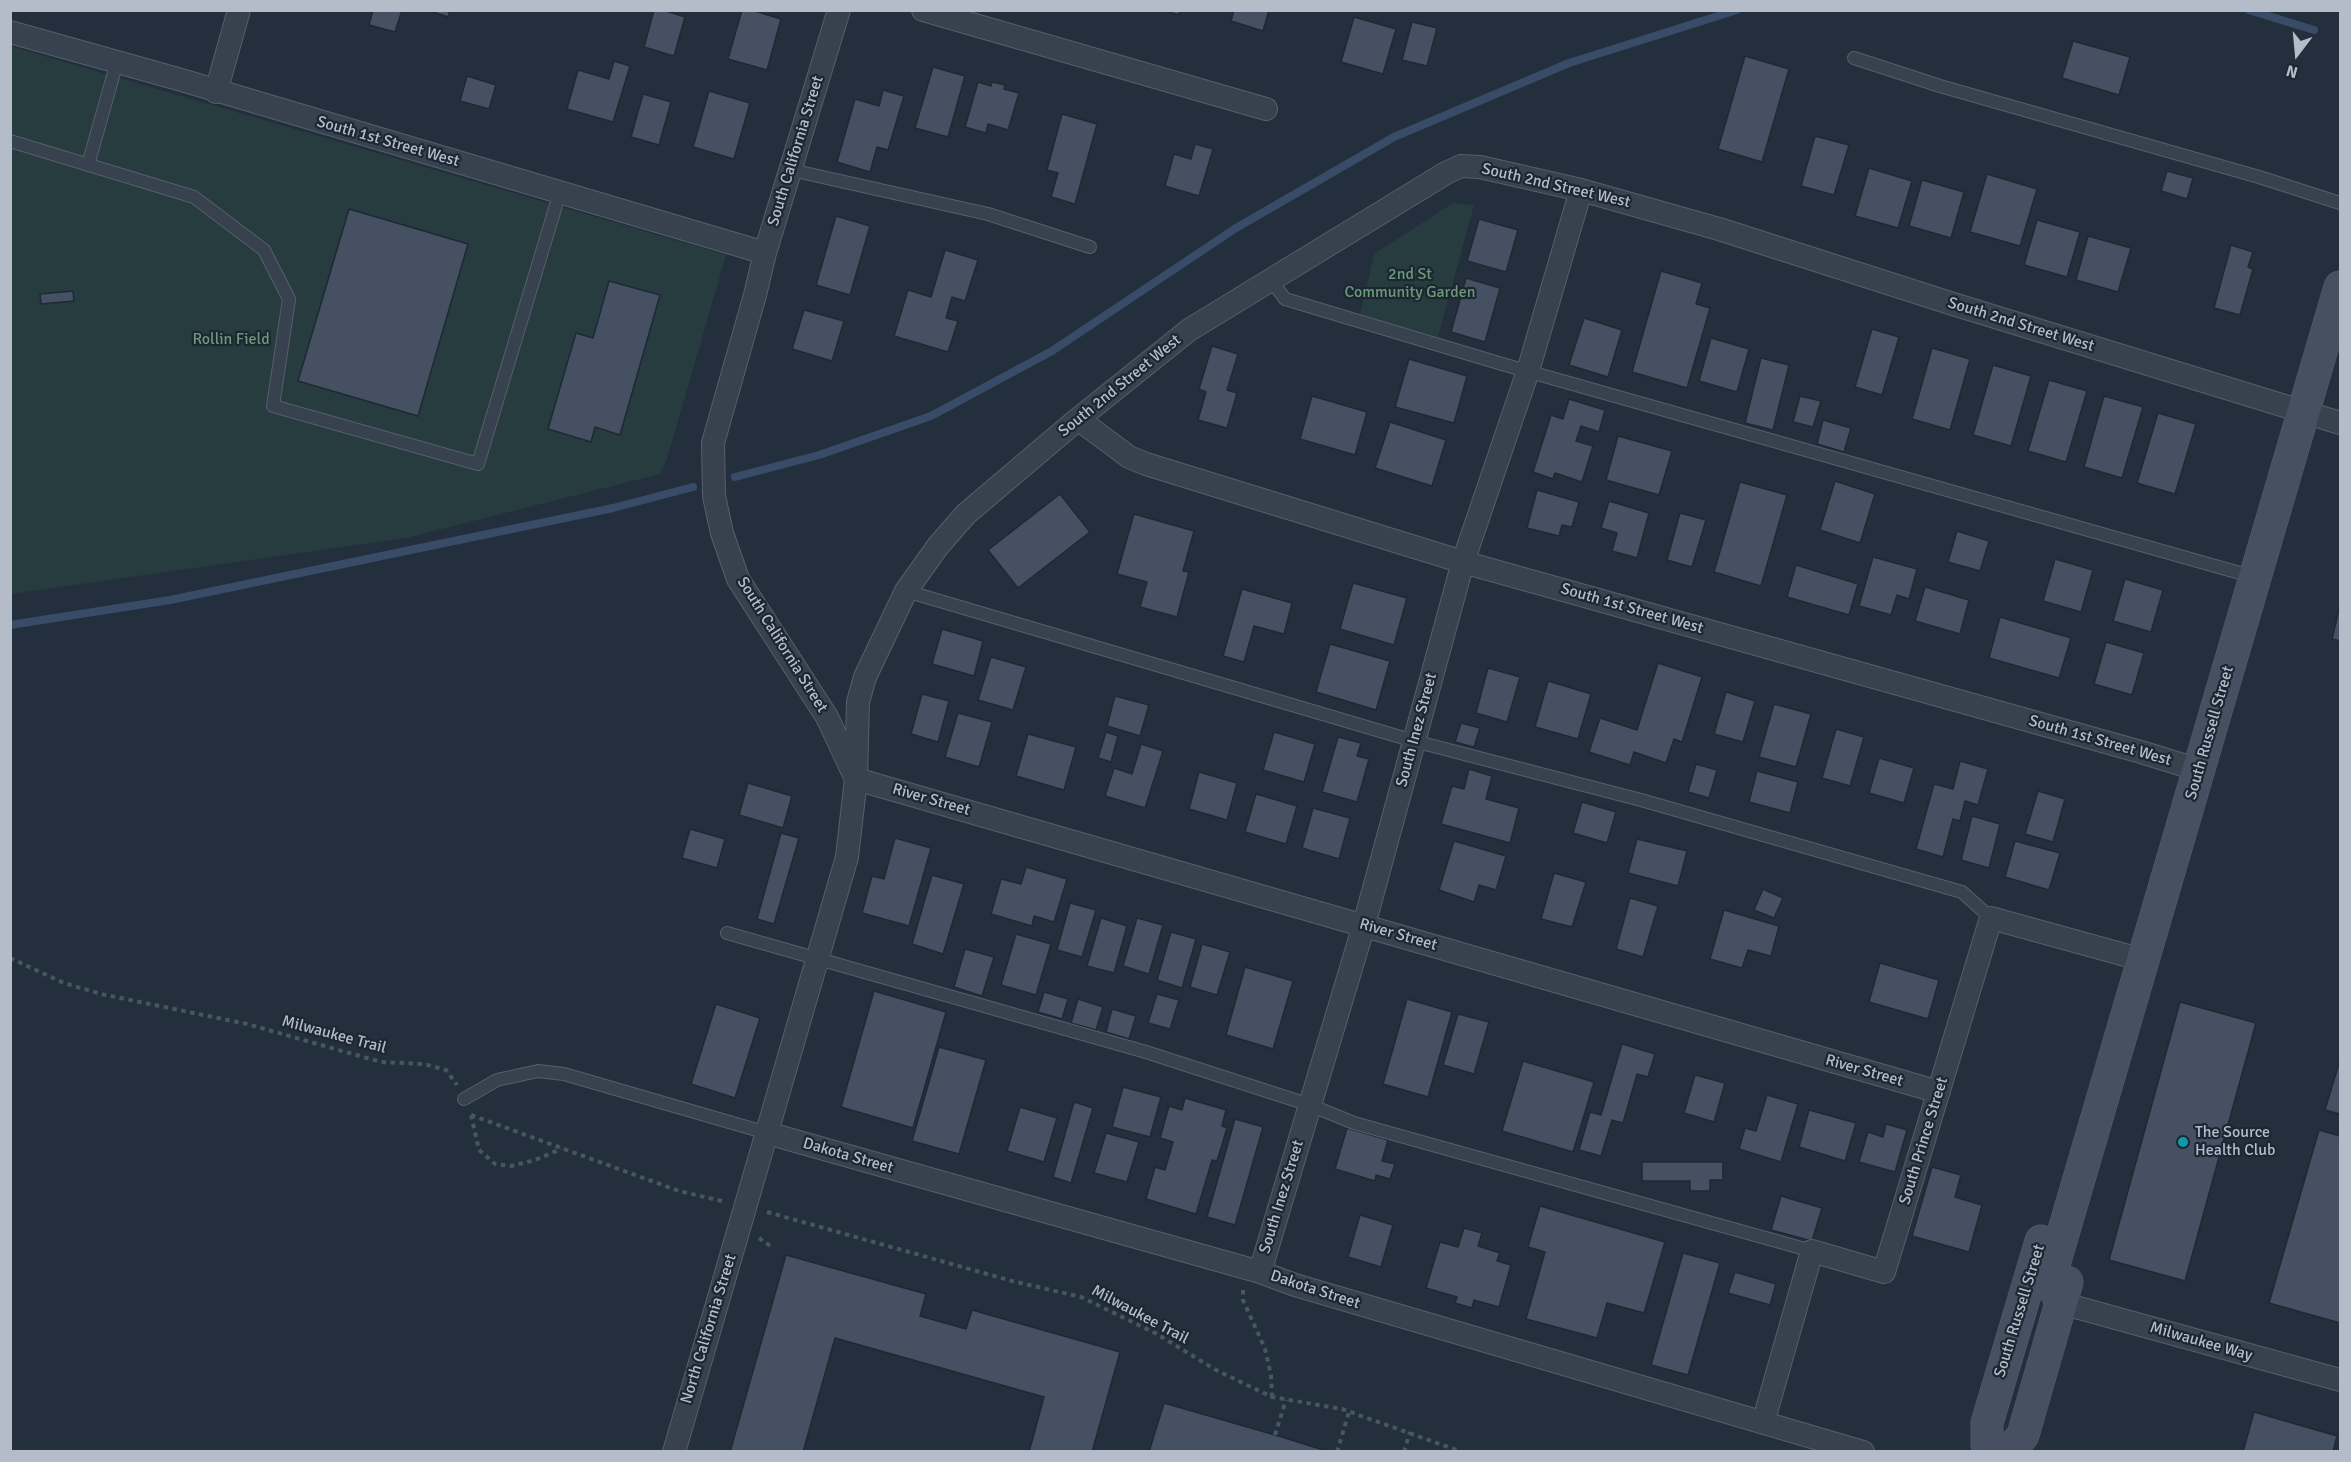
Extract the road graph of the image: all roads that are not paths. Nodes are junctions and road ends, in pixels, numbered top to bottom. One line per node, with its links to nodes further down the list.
1 (239, 10): 7 (street)
2 (838, 10): 11 (street, South California Street)
3 (923, 10): 8 (street)
4 (10, 32): 6 (street, South 1st Street West)
5 (1854, 58): 14 (lane)
6 (117, 62): 7 (street, South 1st Street West); 10 (lane)
7 (216, 92): 13 (street, South 1st Street West)
8 (1266, 109)
9 (10, 141): 10 (lane)
10 (88, 165): 13 (lane)
11 (791, 170): 15 (lane); 16 (street, South California Street)
12 (1581, 190): 17 (street, South 2nd Street West); 19 (street, South Inez Street); 20 (street, South 2nd Street West)
13 (560, 192): 16 (street, South 1st Street West)
14 (2340, 203)
15 (1090, 247)
16 (765, 253): 28 (street, South California Street)
17 (1271, 279): 19 (lane); 21 (street, South 2nd Street West)
18 (2340, 286): 20 (main road, South Russell Street)
19 (1528, 371): 23 (street, South Inez Street); 24 (lane)
20 (2304, 412): 22 (street, South 2nd Street West); 24 (main road, South Russell Street)
21 (1078, 419): 23 (street, South 1st Street West); 25 (street, South 2nd Street West)
22 (2340, 423)
23 (1463, 562): 26 (street, South Inez Street); 27 (street, South 1st Street West)
24 (2255, 577): 27 (main road, South Russell Street)
25 (906, 591): 26 (lane); 28 (street, South 2nd Street West)
26 (1414, 741): 29 (lane); 30 (street, South Inez Street)
27 (2199, 770): 33 (main road, South Russell Street)
28 (856, 779): 30 (street, River Street); 32 (street)
29 (1991, 918): 33 (street); 34 (street, South Prince Street)
30 (1364, 925): 34 (street, River Street); 36 (street, South Inez Street)
31 (727, 933): 32 (lane)
32 (818, 958): 36 (lane); 37 (street)
33 (2143, 960): 38 (main road, South Russell Street)
34 (1939, 1092): 39 (street, South Prince Street)
35 (464, 1099): 37 (lane)
36 (1310, 1105): 39 (lane); 40 (street, South Inez Street)
37 (766, 1132): 40 (street, Dakota Street); 44 (street, North California Street)
38 (2079, 1179): 41 (main road, South Russell Street); 46 (main road, South Russell Street)
39 (1812, 1251): 43 (street)
40 (1260, 1272): 43 (street, Dakota Street)
41 (2061, 1303): 42 (street, Milwaukee Way); 47 (main road, South Russell Street)
42 (2340, 1380)
43 (1763, 1423): 45 (street, Dakota Street)
44 (674, 1452)
45 (1863, 1452)
46 (1990, 1452)
47 (2008, 1452)

